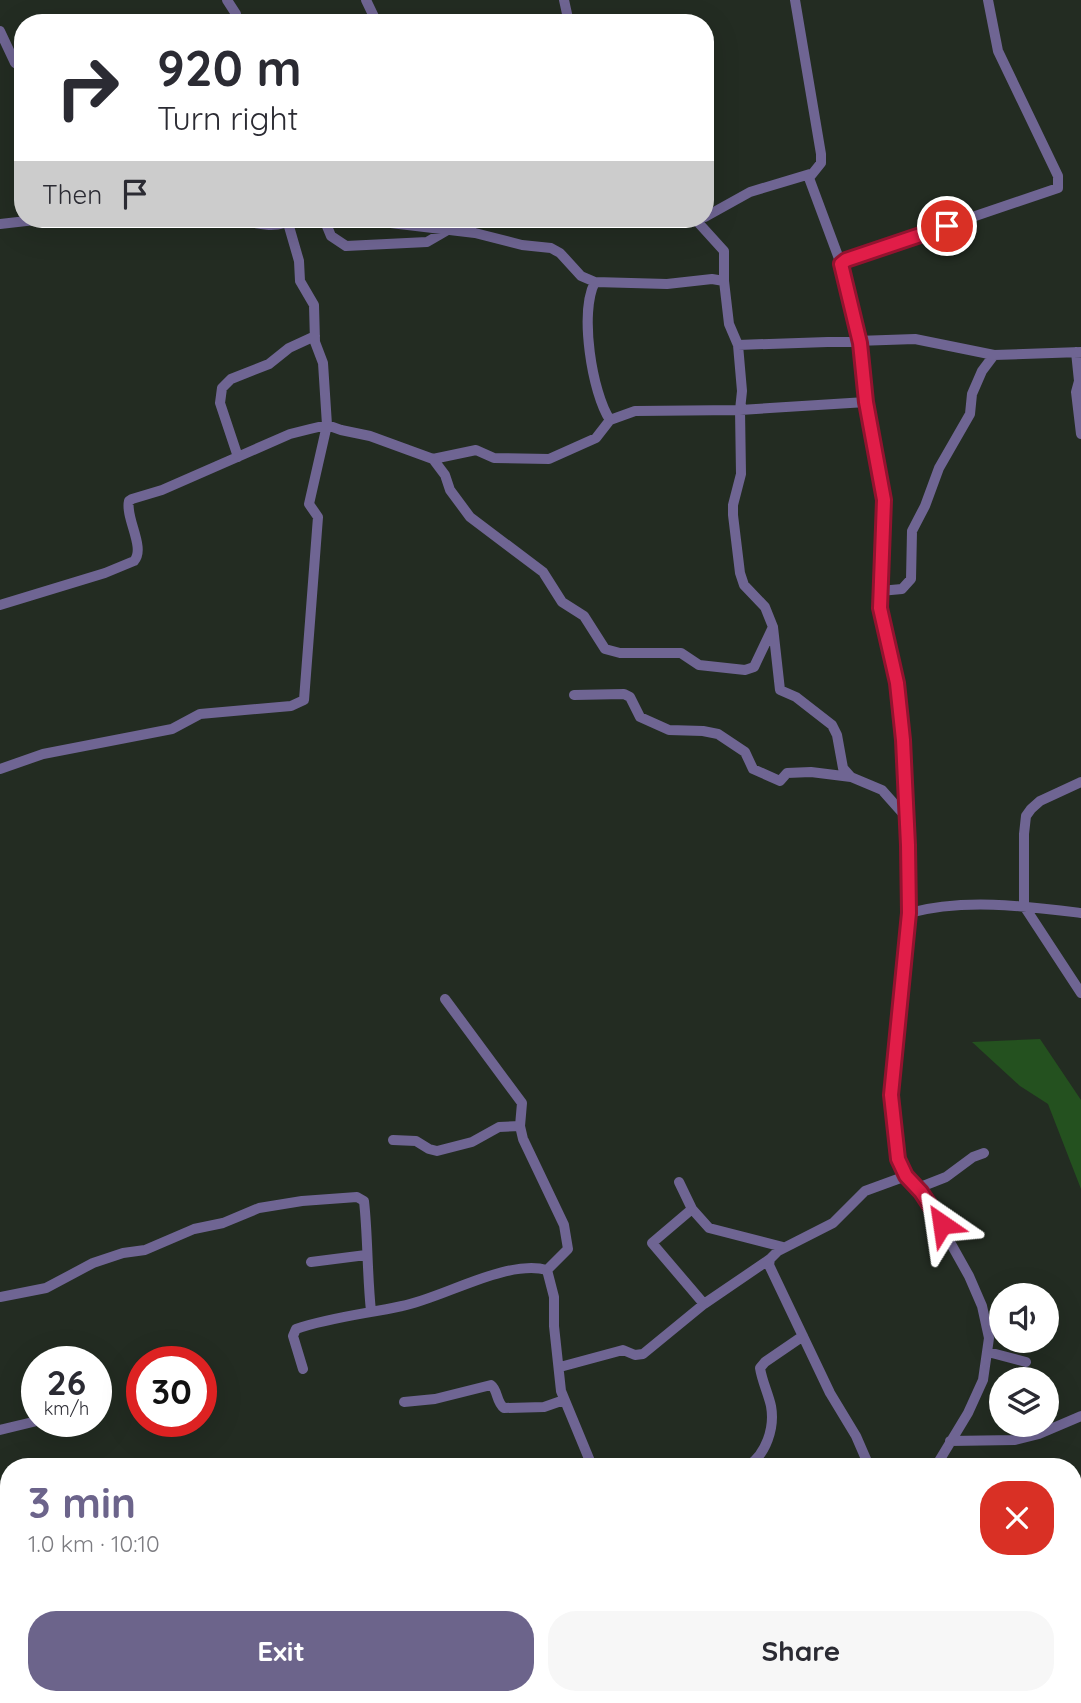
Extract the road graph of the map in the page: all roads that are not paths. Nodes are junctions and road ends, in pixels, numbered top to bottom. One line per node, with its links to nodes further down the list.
1 (795, 0): 5 (street)
2 (988, 0): 13 (street)
3 (0, 32): 4 (street)
4 (14, 61)
5 (810, 174): 6 (street); 13 (street)
6 (714, 211)
7 (292, 228): 16 (street)
8 (328, 228): 12 (street)
9 (424, 228): 12 (street)
10 (445, 228): 12 (street)
11 (707, 228): 14 (street)
12 (446, 231): 15 (street)
13 (841, 264): 18 (street)
14 (724, 281): 15 (street); 19 (street)
15 (595, 282): 25 (street)
16 (315, 336): 26 (street); 28 (street)
17 (876, 341): 18 (street); 21 (street); 22 (street)
18 (860, 343): 19 (street); 22 (street)
19 (738, 345): 24 (street)
20 (1078, 352): 21 (street); 27 (street)
21 (994, 355): 30 (street)
22 (863, 359): 23 (street)
23 (866, 402): 24 (street); 30 (street)
24 (740, 410): 25 (street); 32 (street)
25 (610, 420): 29 (street)
26 (327, 425): 28 (street); 29 (street); 34 (street)
27 (1081, 435)
28 (237, 457): 31 (street)
29 (433, 459): 32 (street)
30 (880, 591): 37 (street)
31 (0, 605)
32 (773, 626): 35 (street)
33 (574, 695): 35 (street)
34 (0, 769)
35 (851, 777): 37 (street)
36 (1081, 782): 38 (street)
37 (906, 817): 39 (street)
38 (1024, 906): 39 (street); 40 (street); 41 (street)
39 (909, 913): 46 (street)
40 (1081, 913)
41 (1081, 993)
42 (445, 999): 43 (street)
43 (520, 1126): 44 (street); 54 (street)
44 (393, 1140)
45 (984, 1153): 48 (street)
46 (906, 1176): 48 (street); 50 (street)
47 (679, 1182): 49 (street)
48 (918, 1188): 59 (street)
49 (692, 1209): 50 (street); 56 (street)
50 (783, 1247): 52 (street)
51 (366, 1255): 53 (street); 55 (street); 57 (street)
52 (770, 1259): 56 (street); 58 (street)
53 (311, 1262)
54 (547, 1270): 57 (street); 61 (street)
55 (0, 1297)
56 (704, 1304): 61 (street)
57 (371, 1311): 62 (street)
58 (803, 1336): 70 (street); 71 (street)
59 (988, 1352): 60 (street); 68 (street)
60 (1026, 1363)
61 (559, 1367): 63 (street)
62 (303, 1369)
63 (564, 1400): 64 (street); 69 (street)
64 (404, 1402)
65 (1081, 1416): 68 (street)
66 (21, 1425): 67 (street)
67 (0, 1430)
68 (950, 1441): 72 (street)
69 (589, 1458)
70 (757, 1458)
71 (866, 1458)
72 (940, 1458)

